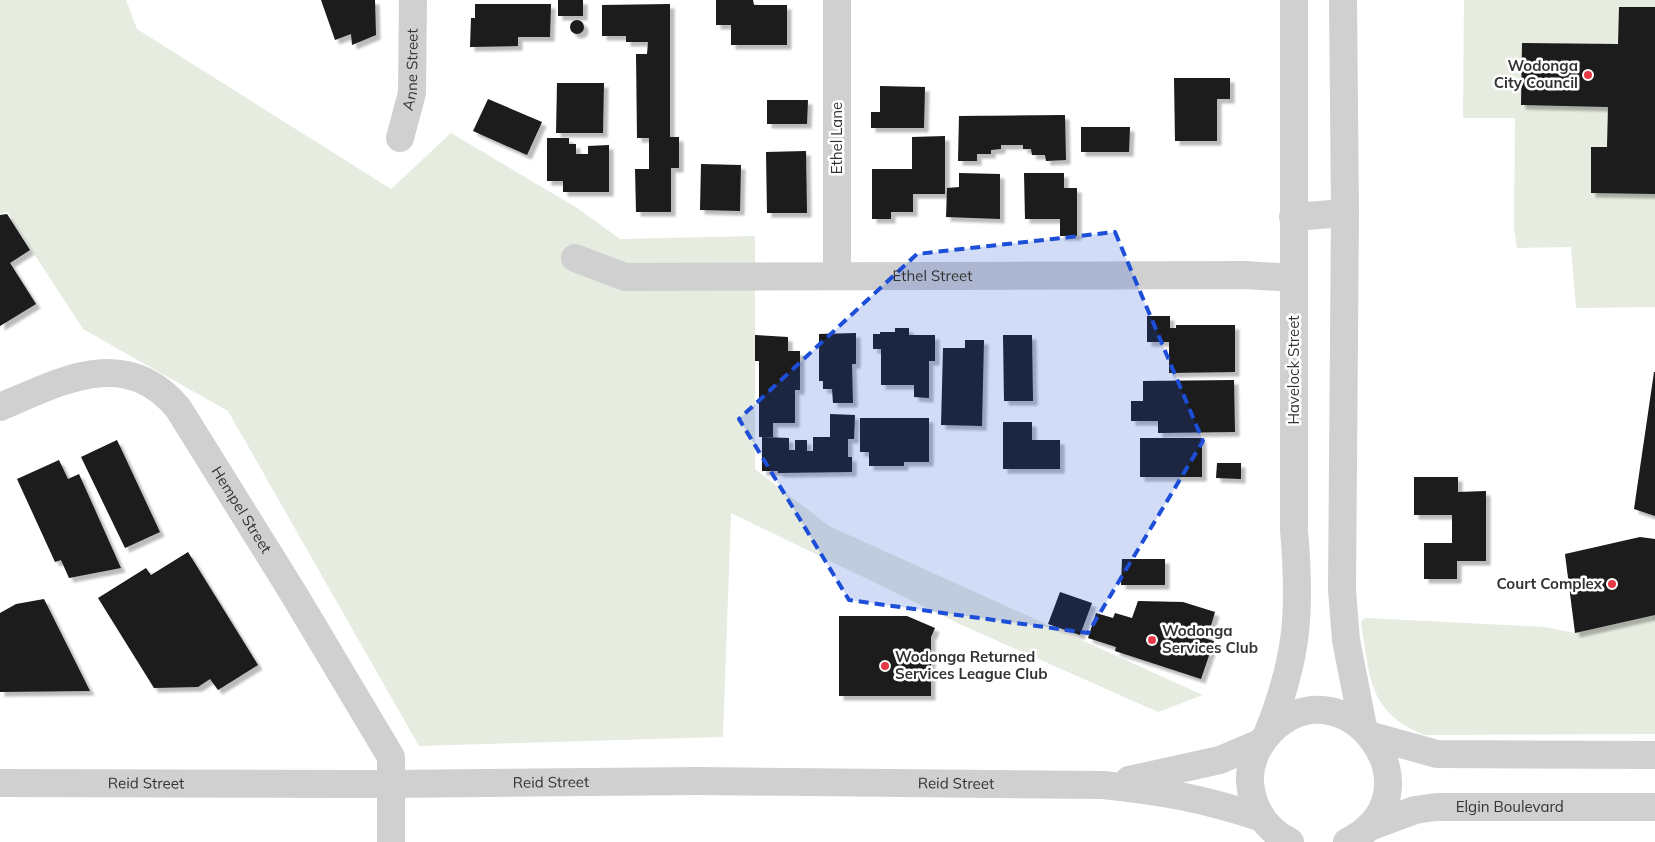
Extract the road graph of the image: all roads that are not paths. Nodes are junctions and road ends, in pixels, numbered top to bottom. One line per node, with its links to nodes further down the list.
1 (413, 0): 5 (street, Anne Street)
2 (837, 0): 9 (street, Ethel Lane)
3 (1294, 0): 7 (street, Havelock Street)
4 (1343, 0): 6 (street)
5 (400, 138)
6 (1345, 213): 7 (street); 12 (street)
7 (1293, 217): 10 (street, Havelock Street)
8 (575, 258): 9 (street, Ethel Street)
9 (837, 275): 10 (street, Ethel Street)
10 (1293, 278): 13 (street, Havelock Street)
11 (0, 407): 16 (street, Hempel Street)
12 (1367, 732): 13 (street); 14 (street); 20 (street)
13 (1265, 738): 17 (street, Reid Street); 19 (street, Havelock Street)
14 (1655, 755)
15 (0, 783): 16 (street, Reid Street)
16 (390, 784): 17 (street, Reid Street); 21 (street, Hempel Street)
17 (1103, 785): 19 (street, Reid Street)
18 (1655, 807): 20 (street, Elgin Boulevard)
19 (1266, 828): 22 (street)
20 (1360, 836)
21 (391, 842)
22 (1290, 842)

